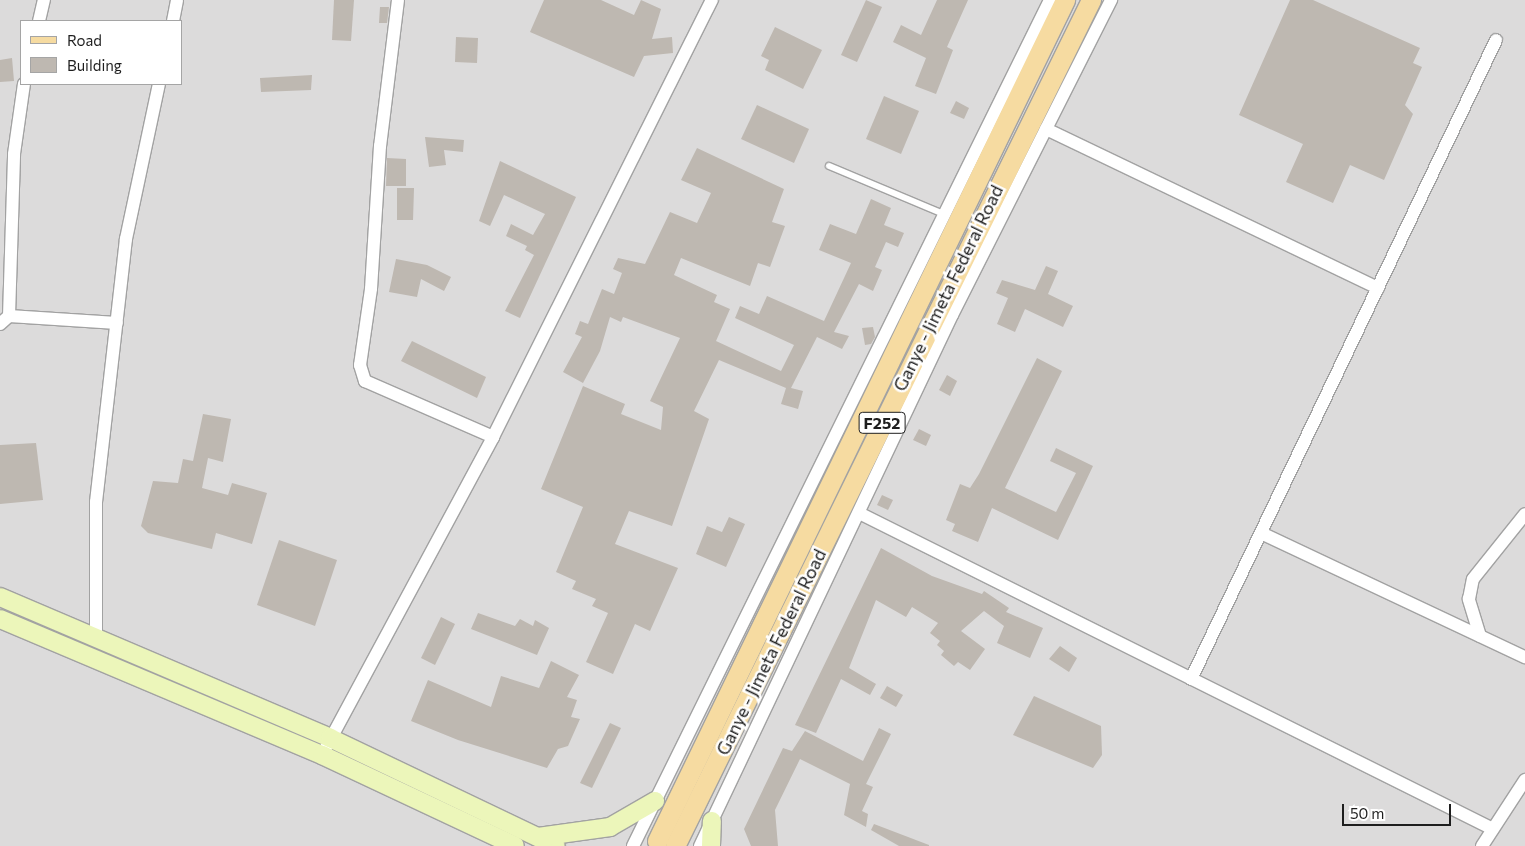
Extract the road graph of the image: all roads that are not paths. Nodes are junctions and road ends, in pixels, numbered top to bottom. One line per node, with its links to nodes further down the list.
1 (44, 0): 9 (street)
2 (177, 0): 10 (street)
3 (398, 0): 20 (street)
4 (712, 0): 20 (street)
5 (1050, 0): 16 (street)
6 (1065, 0): 37 (main road, Ganye - Jimeta Federal Road / F252)
7 (1091, 0): 37 (main road, Ganye - Jimeta Federal Road / F252)
8 (1111, 0): 14 (street)
9 (39, 20)
10 (172, 20)
11 (1496, 40): 17 (street)
12 (24, 85): 18 (street)
13 (159, 85): 19 (street)
14 (1046, 129): 17 (street); 21 (street)
15 (829, 166): 16 (lane)
16 (944, 214): 33 (street)
17 (1378, 288): 23 (street)
18 (4, 320): 19 (street)
19 (116, 323): 26 (street)
20 (493, 437): 30 (street)
21 (858, 513): 29 (street); 34 (street)
22 (1525, 514): 27 (street)
23 (1261, 533): 27 (street); 29 (street)
24 (0, 597): 26 (main road)
25 (0, 619): 31 (main road)
26 (96, 636): 30 (main road)
27 (1480, 636): 28 (street)
28 (1525, 657)
29 (1191, 679): 35 (street)
30 (330, 738): 31 (street); 36 (main road)
31 (322, 755): 38 (main road)
32 (1525, 780): 35 (street)
33 (655, 801): 36 (main road); 40 (street)
34 (712, 821): 41 (street); 42 (main road)
35 (1493, 828): 43 (street)
36 (538, 837): 39 (main road)
37 (666, 844)
38 (515, 846)
39 (556, 846)
40 (633, 846)
41 (700, 846)
42 (711, 846)
43 (1482, 846)

